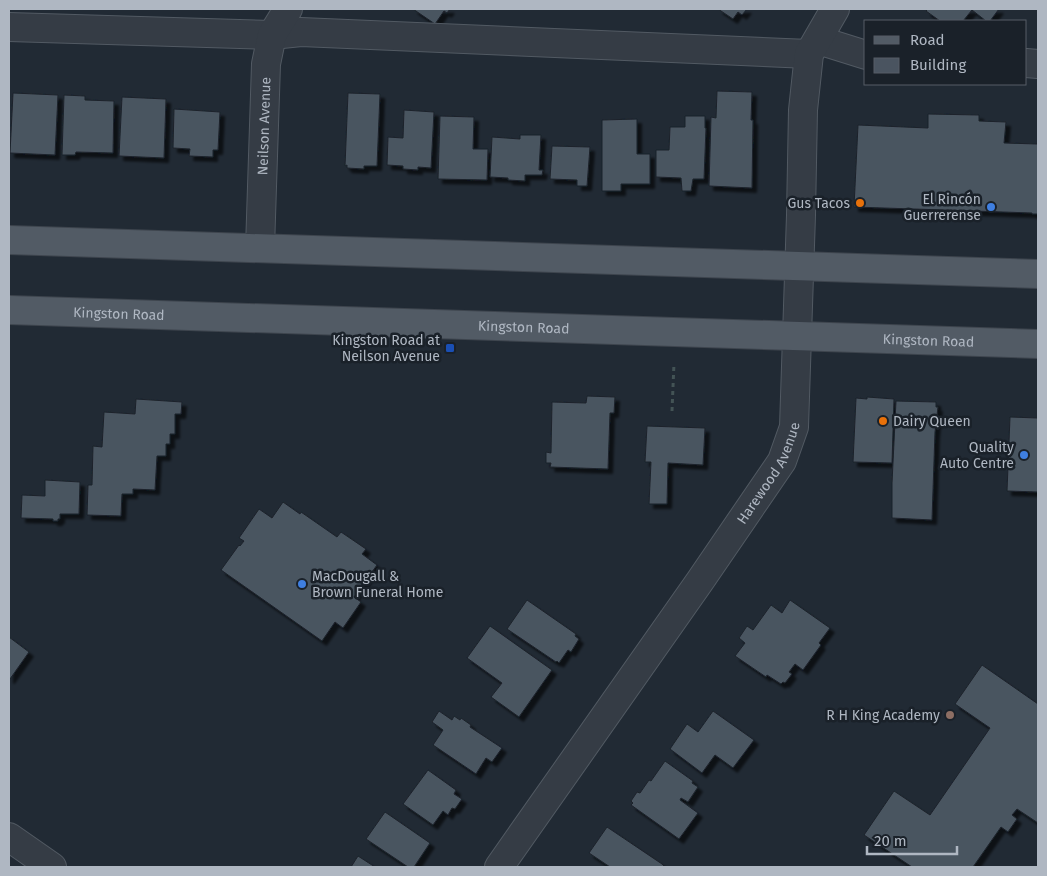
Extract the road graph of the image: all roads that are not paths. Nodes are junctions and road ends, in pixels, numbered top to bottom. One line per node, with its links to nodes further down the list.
1 (288, 9): 4 (street, Neilson Avenue)
2 (835, 9): 5 (street, Harewood Avenue)
3 (9, 28): 4 (street)
4 (272, 35): 5 (street); 8 (street, Neilson Avenue)
5 (814, 47): 6 (street); 9 (street, Harewood Avenue)
6 (864, 55)
7 (9, 240): 8 (main road)
8 (260, 248): 9 (main road)
9 (799, 266): 10 (main road); 12 (street, Harewood Avenue)
10 (1038, 274)
11 (9, 310): 12 (main road, Kingston Road)
12 (796, 335): 13 (main road, Kingston Road); 16 (street, Harewood Avenue)
13 (1038, 344)
14 (9, 837): 15 (street)
15 (52, 867)
16 (499, 867)

